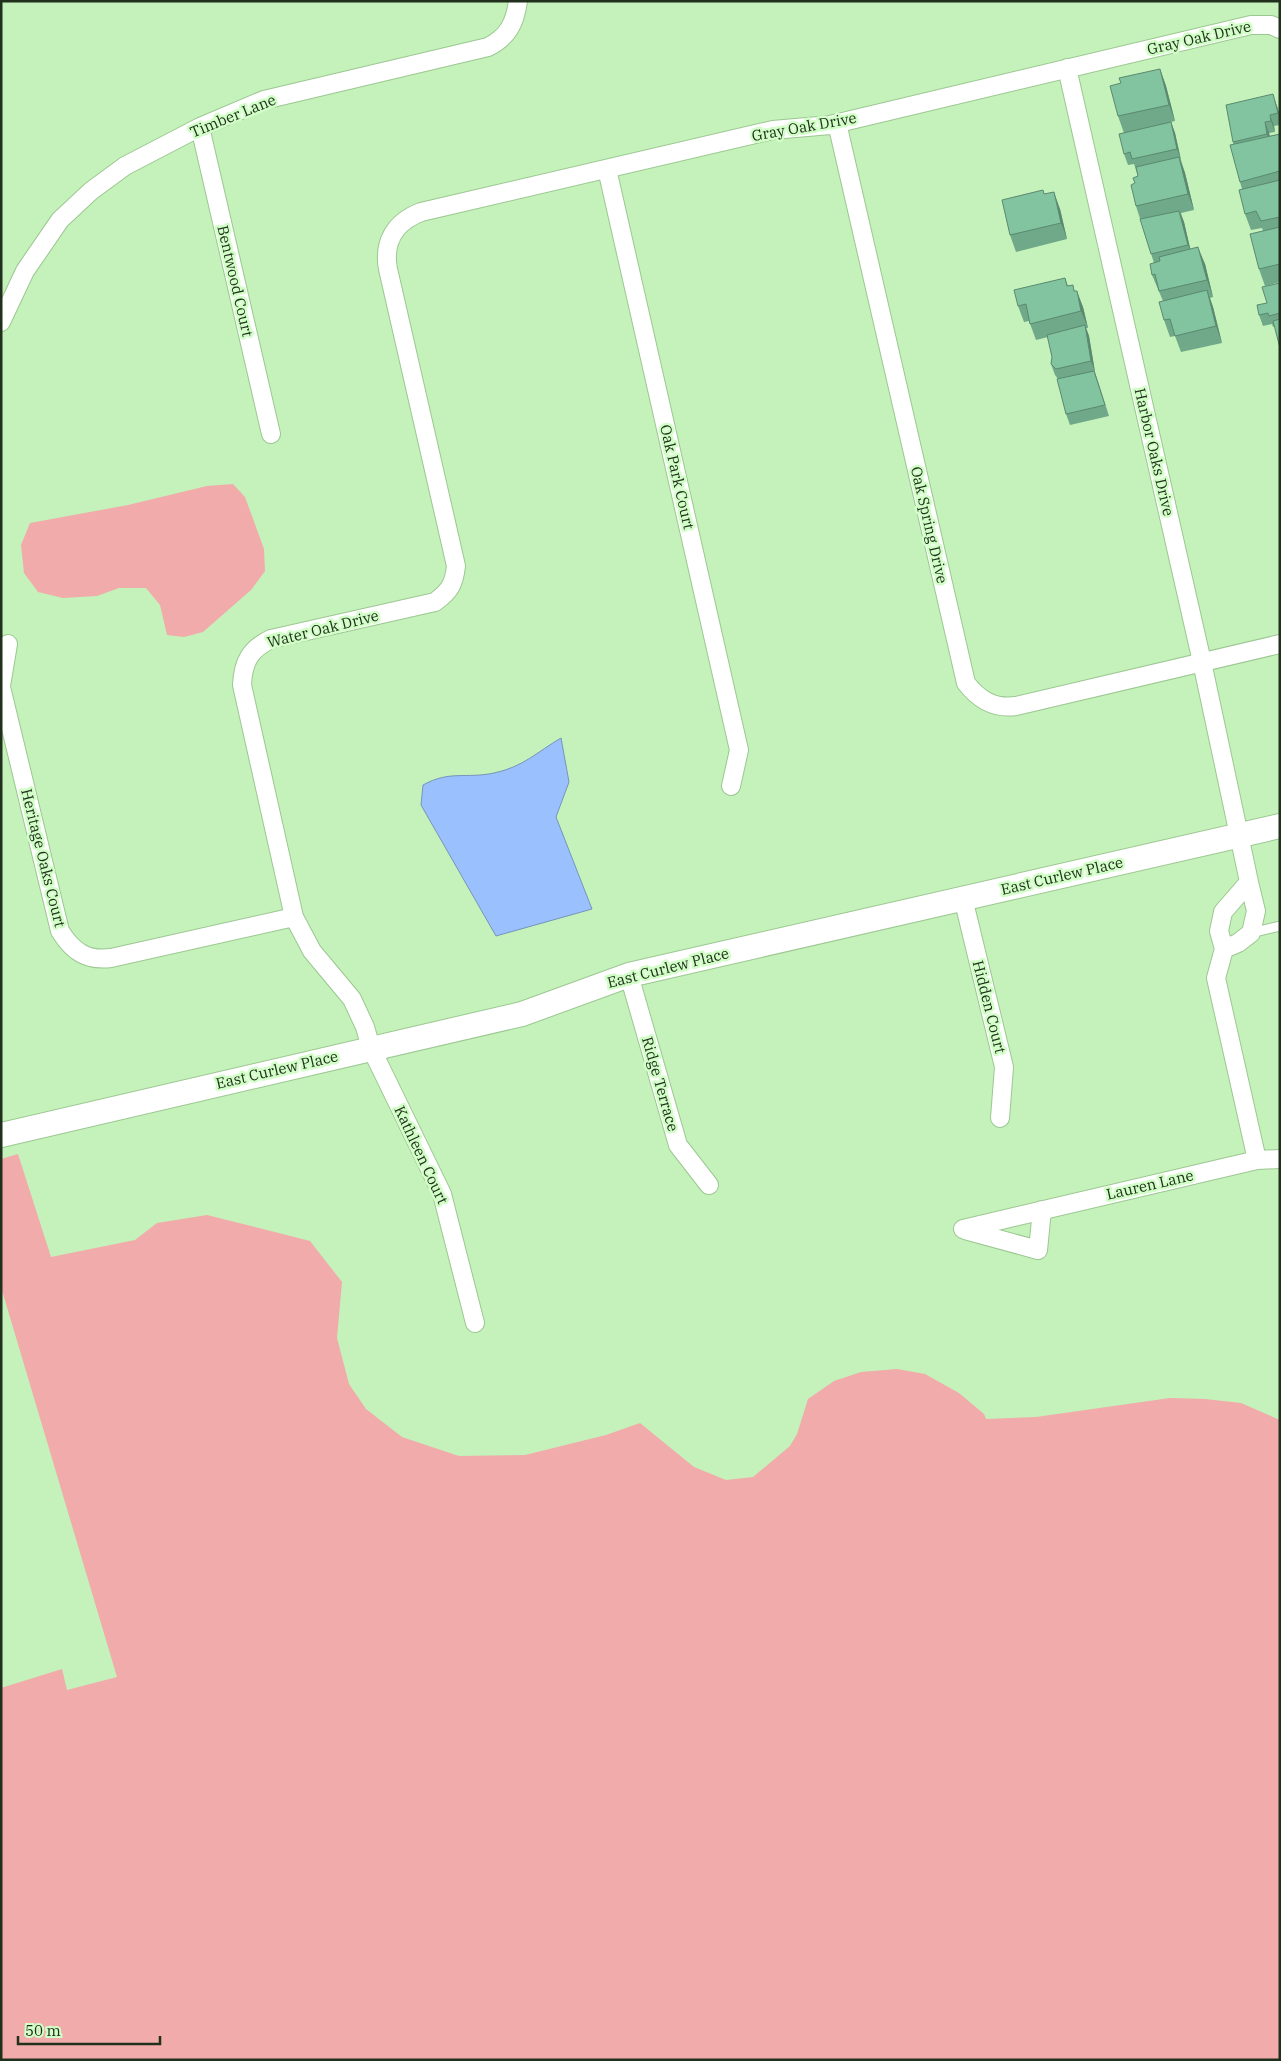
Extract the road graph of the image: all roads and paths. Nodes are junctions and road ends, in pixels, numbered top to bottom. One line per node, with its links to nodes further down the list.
1 (518, 1): 5 (street, Timber Lane)
2 (1280, 29): 3 (street, Gray Oak Drive)
3 (1067, 68): 4 (street, Gray Oak Drive); 12 (street, Harbor Oaks Drive)
4 (837, 123): 6 (street, Gray Oak Drive); 12 (street, Oak Spring Drive)
5 (200, 127): 8 (street, Timber Lane); 9 (street, Bentwood Court)
6 (607, 169): 7 (street, Gray Oak Drive); 14 (street, Oak Park Court)
7 (393, 232): 19 (street, Water Oak Drive)
8 (1, 322)
9 (271, 434)
10 (8, 644): 13 (street, Heritage Oaks Court)
11 (1280, 644): 12 (street, Oak Spring Drive)
12 (1202, 662): 16 (street, Harbor Oaks Drive)
13 (1, 686): 19 (street, Heritage Oaks Court)
14 (731, 786)
15 (1280, 826): 16 (street, East Curlew Place)
16 (1239, 835): 17 (street); 18 (street, East Curlew Place)
17 (1249, 882): 21 (street); 22 (street)
18 (963, 898): 23 (street, East Curlew Place); 25 (street, Hidden Court)
19 (294, 917): 24 (street, Water Oak Drive)
20 (1280, 926): 21 (lane)
21 (1251, 934): 22 (street)
22 (1224, 949): 28 (street)
23 (629, 975): 24 (street, East Curlew Place); 29 (street, Ridge Terrace)
24 (371, 1048): 26 (street, East Curlew Place); 31 (street, Kathleen Court)
25 (1000, 1118)
26 (1, 1135)
27 (1280, 1159): 28 (street, Lauren Lane)
28 (1257, 1160): 30 (street, Lauren Lane)
29 (709, 1185)
30 (1042, 1210)
31 (475, 1323)

